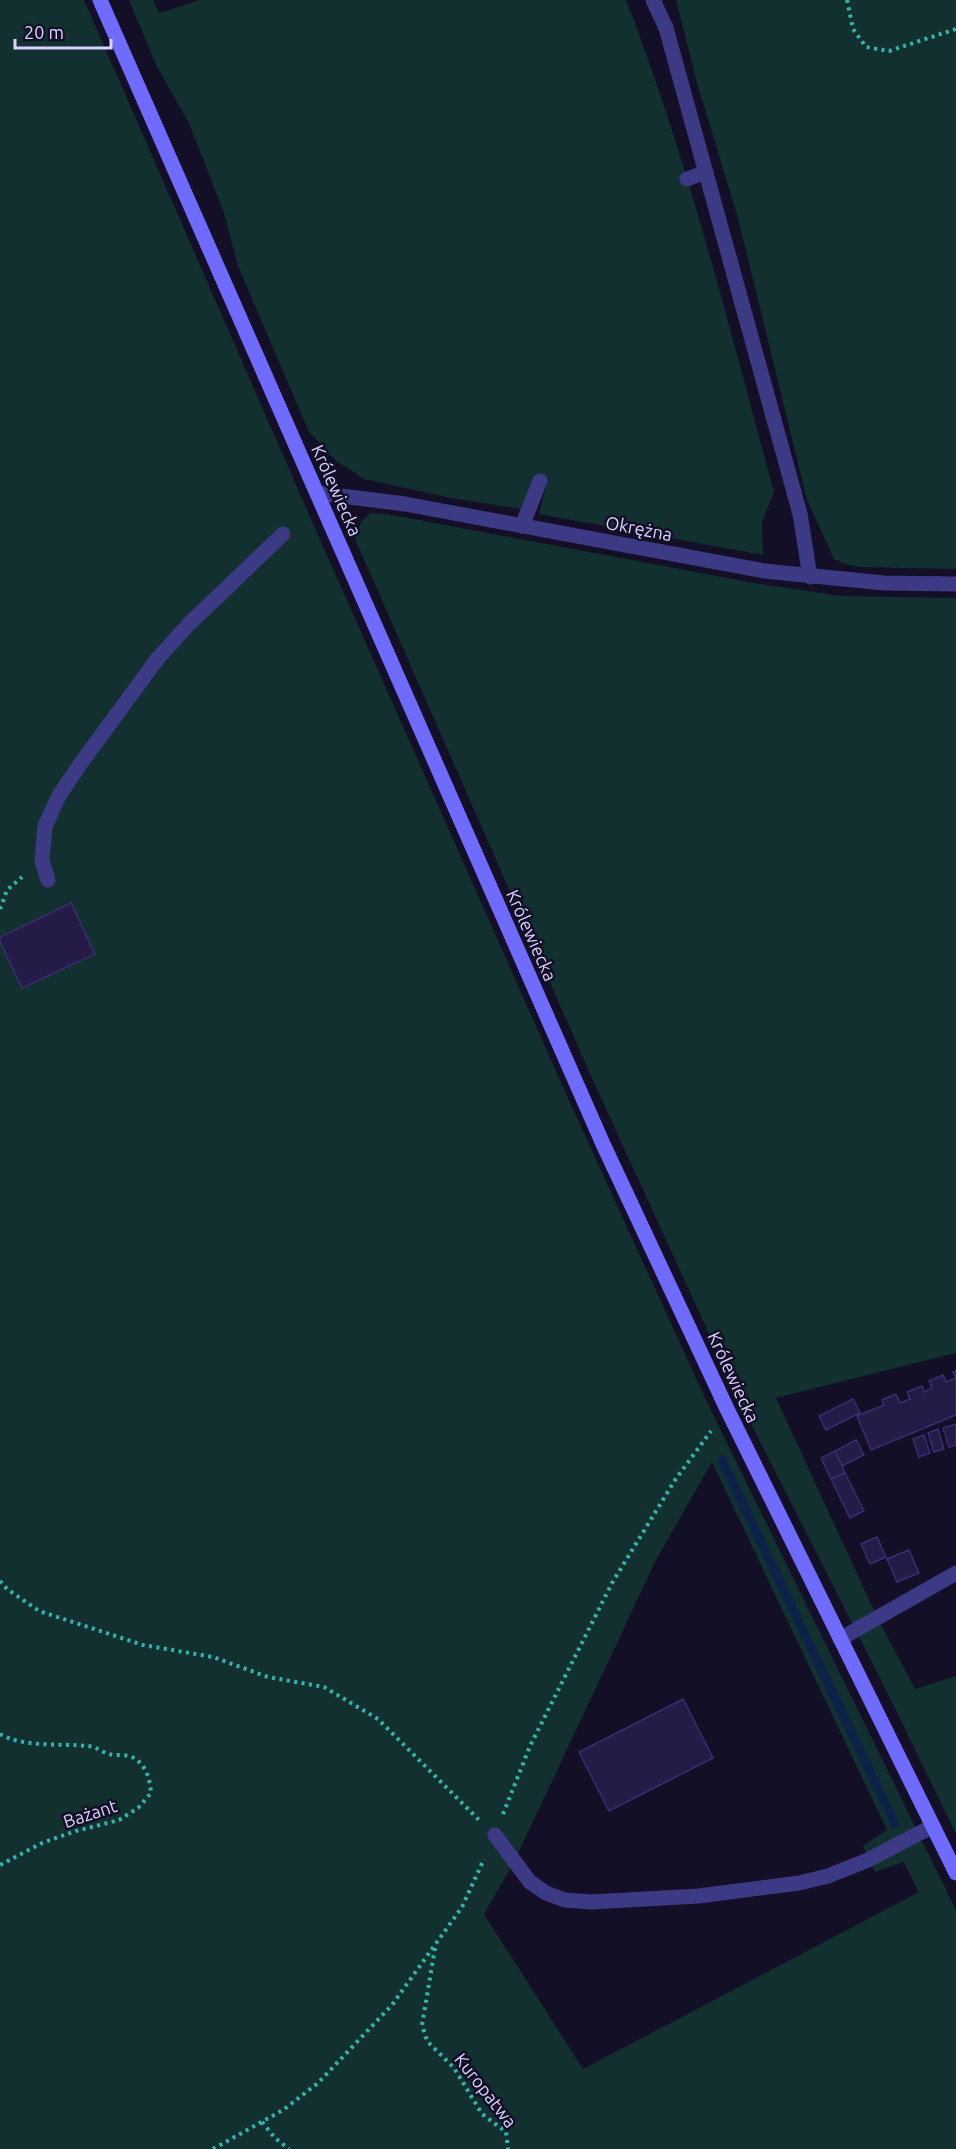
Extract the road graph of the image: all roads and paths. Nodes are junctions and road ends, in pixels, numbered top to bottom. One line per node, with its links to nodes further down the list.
1 (100, 0): 8 (main road, Królewiecka)
2 (653, 0): 5 (street)
3 (847, 0): 4 (path)
4 (956, 29)
5 (706, 172): 6 (street); 11 (street)
6 (687, 179)
7 (540, 482): 9 (street)
8 (317, 493): 9 (street, Okrężna); 16 (main road, Królewiecka)
9 (522, 526): 11 (street, Okrężna)
10 (283, 534): 13 (street)
11 (810, 577): 12 (street, Okrężna)
12 (956, 584)
13 (42, 861): 14 (street); 15 (path)
14 (48, 880)
15 (0, 909)
16 (727, 1409): 19 (main road, Królewiecka); 22 (path)
17 (956, 1574): 19 (street)
18 (0, 1581): 22 (path)
19 (840, 1639): 21 (main road, Królewiecka)
20 (0, 1734): 23 (path, Bażant)
21 (933, 1826): 22 (street); 24 (main road, Królewiecka)
22 (495, 1835): 25 (path)
23 (0, 1865)
24 (956, 1873)
25 (435, 1948): 26 (path); 29 (path, Kuropatwa)
26 (262, 2122): 27 (path); 28 (path)
27 (213, 2149)
28 (289, 2149)
29 (508, 2149)

